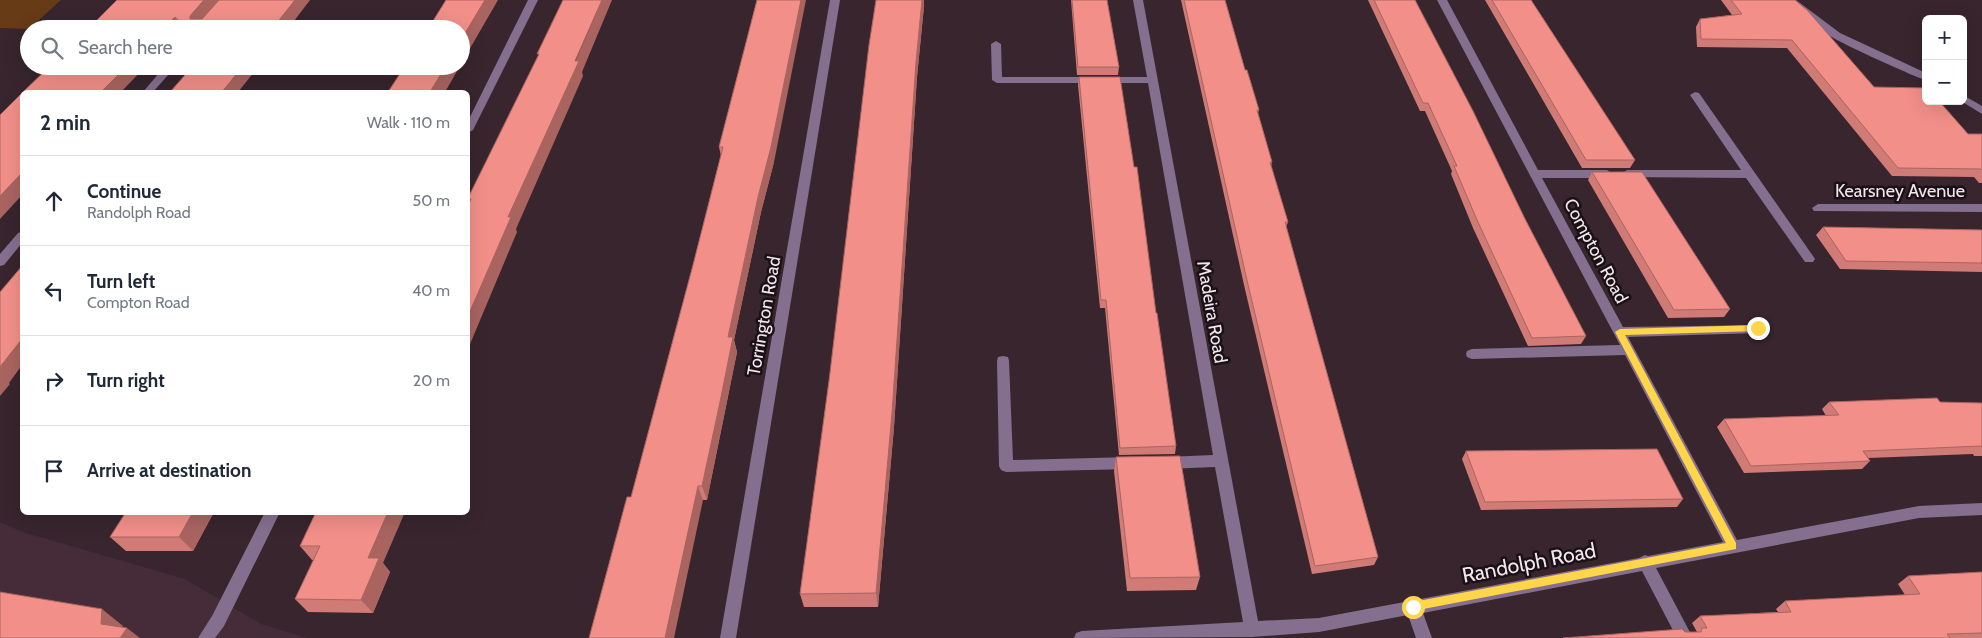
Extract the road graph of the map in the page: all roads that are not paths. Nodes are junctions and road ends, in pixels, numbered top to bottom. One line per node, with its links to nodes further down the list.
1 (533, 0): 14 (street)
2 (835, 0): 36 (street, Torrington Road)
3 (1138, 0): 9 (street, Madeira Road)
4 (1442, 0): 15 (street, Compton Road)
5 (1790, 0): 8 (street)
6 (996, 44): 9 (street)
7 (162, 75): 10 (street)
8 (1922, 75)
9 (1152, 80): 27 (street, Madeira Road)
10 (150, 90)
11 (1695, 95): 16 (street)
12 (1967, 101): 13 (street)
13 (1982, 111)
14 (470, 126)
15 (1534, 174): 16 (street); 23 (street, Compton Road)
16 (1750, 174): 20 (street)
17 (1818, 208): 18 (street, Kearsney Avenue)
18 (1982, 208)
19 (20, 238): 21 (street)
20 (1809, 259)
21 (0, 262)
22 (1758, 328): 23 (street)
23 (1620, 332): 24 (street, Compton Road)
24 (1629, 350): 25 (street); 30 (street, Compton Road)
25 (1472, 354)
26 (1003, 361): 27 (street)
27 (1221, 461): 33 (street, Madeira Road)
28 (1982, 509): 30 (street, Randolph Road)
29 (271, 515): 35 (street)
30 (1733, 546): 31 (street, Randolph Road)
31 (1646, 562): 32 (street, Randolph Road); 40 (street)
32 (1413, 607): 33 (street, Randolph Road); 39 (street)
33 (1252, 630): 34 (street, Randolph Road)
34 (1212, 635): 38 (street, Randolph Road)
35 (206, 638)
36 (728, 638)
37 (1082, 638): 38 (street, Randolph Road)
38 (1093, 638)
39 (1424, 638)
40 (1685, 638)

